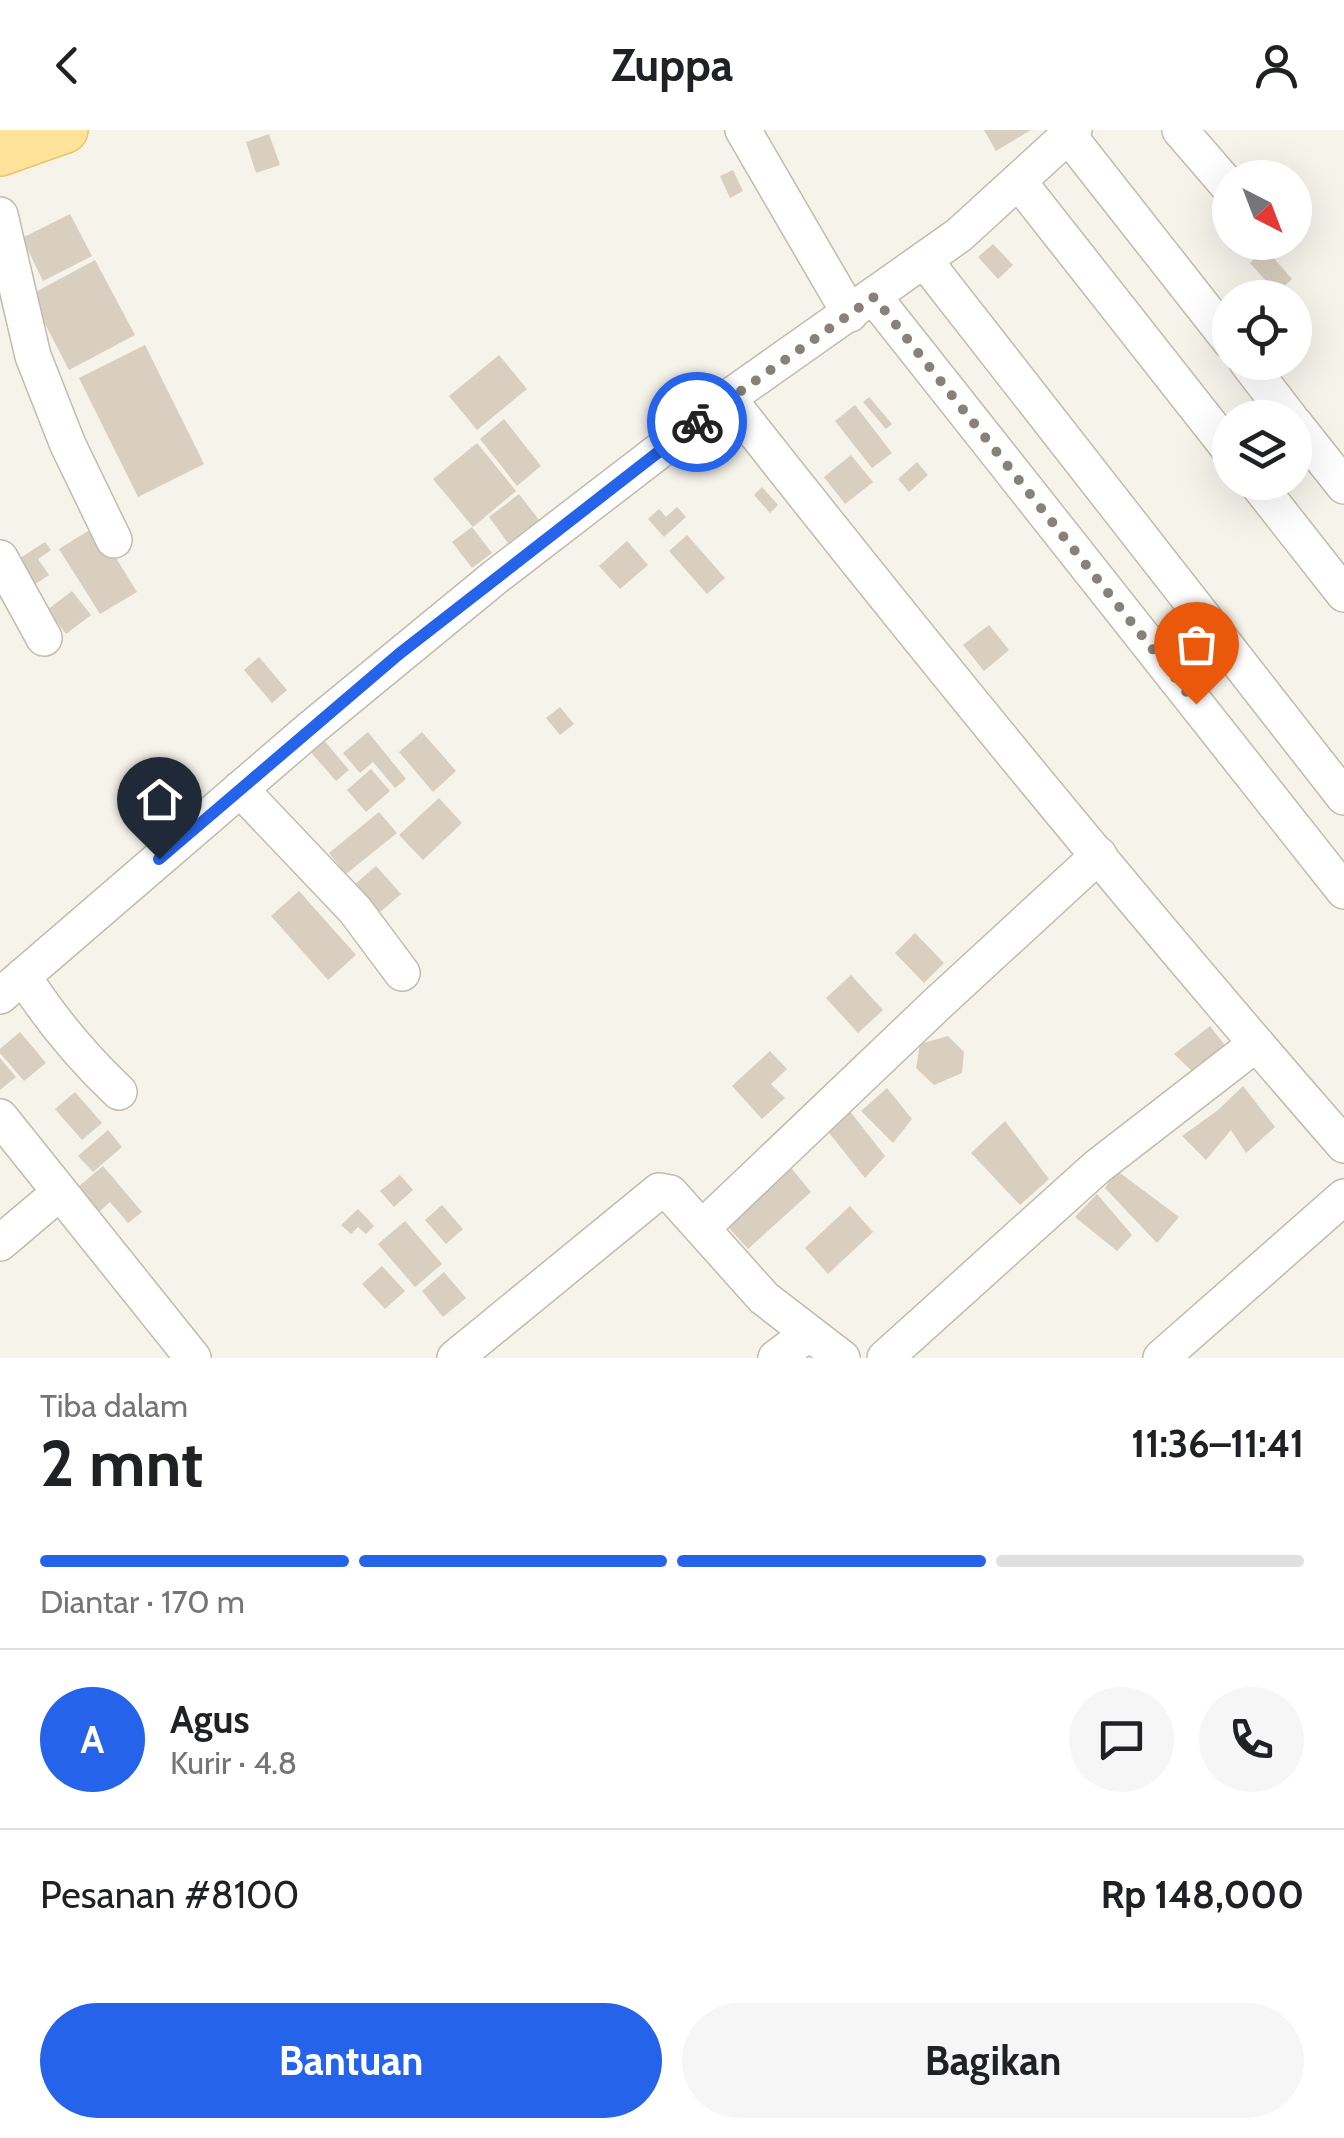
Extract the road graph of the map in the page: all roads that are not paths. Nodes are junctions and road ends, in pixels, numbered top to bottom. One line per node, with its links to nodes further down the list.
1 (64, 130): 5 (main road)
2 (743, 130): 10 (street)
3 (1180, 130): 6 (street)
4 (1071, 132): 7 (street); 11 (street)
5 (0, 154)
6 (1212, 167)
7 (1019, 182): 9 (street); 15 (street)
8 (0, 215): 19 (street)
9 (925, 261): 10 (street); 24 (street)
10 (862, 305): 13 (street); 26 (street)
11 (1212, 317)
12 (1261, 380): 14 (street)
13 (728, 398): 23 (street); 25 (street)
14 (1276, 400)
15 (1212, 427)
16 (1312, 446): 17 (street)
17 (1344, 486)
18 (1270, 500): 21 (street)
19 (114, 540)
20 (0, 558): 22 (street)
21 (1344, 594)
22 (44, 638)
23 (240, 788): 27 (street); 28 (street)
24 (1344, 797)
25 (1100, 855): 29 (street); 35 (street)
26 (1344, 891)
27 (402, 974)
28 (11, 986): 30 (street)
29 (1256, 1044): 32 (street); 42 (street)
30 (119, 1092)
31 (0, 1117): 33 (street)
32 (1344, 1144)
33 (59, 1193): 36 (street); 38 (street)
34 (1344, 1197): 43 (street)
35 (702, 1228): 37 (street); 39 (street)
36 (0, 1243)
37 (808, 1334): 40 (street); 41 (street)
38 (193, 1358)
39 (455, 1358)
40 (776, 1358)
41 (842, 1358)
42 (884, 1358)
43 (1161, 1358)

